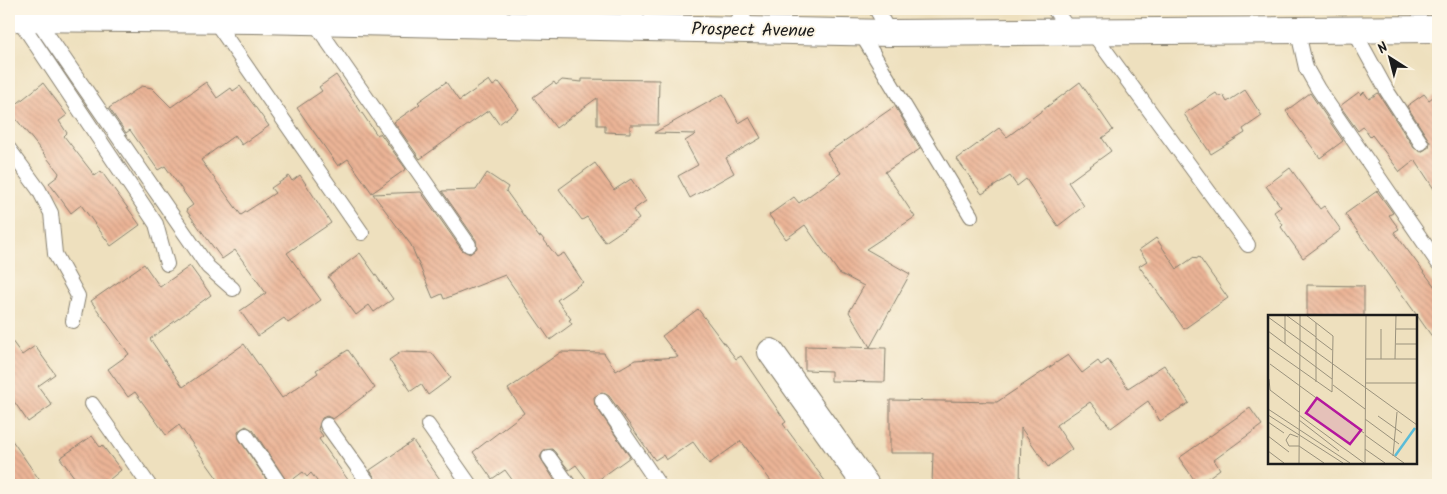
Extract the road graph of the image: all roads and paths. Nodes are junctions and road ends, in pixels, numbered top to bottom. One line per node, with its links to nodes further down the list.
1 (737, 9): 10 (lane)
2 (876, 9): 13 (lane)
3 (1054, 9): 12 (lane)
4 (21, 18): 5 (street, Prospect Avenue); 21 (lane); 22 (lane)
5 (214, 20): 6 (street, Prospect Avenue); 17 (lane)
6 (314, 22): 10 (street, Prospect Avenue); 18 (lane)
7 (1297, 28): 9 (street, Prospect Avenue); 12 (street, Prospect Avenue); 20 (lane)
8 (1438, 28): 9 (street, Prospect Avenue)
9 (1353, 29): 14 (lane)
10 (752, 32): 11 (street, Prospect Avenue)
11 (860, 32): 13 (street, Prospect Avenue); 16 (lane)
12 (1082, 32): 13 (street, Prospect Avenue); 19 (lane)
13 (890, 33)
14 (1421, 143)
15 (9, 149): 23 (lane)
16 (971, 216)
17 (362, 233)
18 (469, 245)
19 (1248, 245)
20 (1438, 263)
21 (167, 264)
22 (233, 289)
23 (73, 321)
24 (771, 352): 37 (street)
25 (602, 401): 36 (lane)
26 (92, 404): 31 (lane)
27 (327, 425): 33 (lane)
28 (428, 425): 34 (lane)
29 (246, 435): 32 (lane)
30 (549, 457): 35 (lane)
31 (149, 485)
32 (280, 485)
33 (370, 485)
34 (470, 485)
35 (569, 485)
36 (659, 485)
37 (866, 485)

